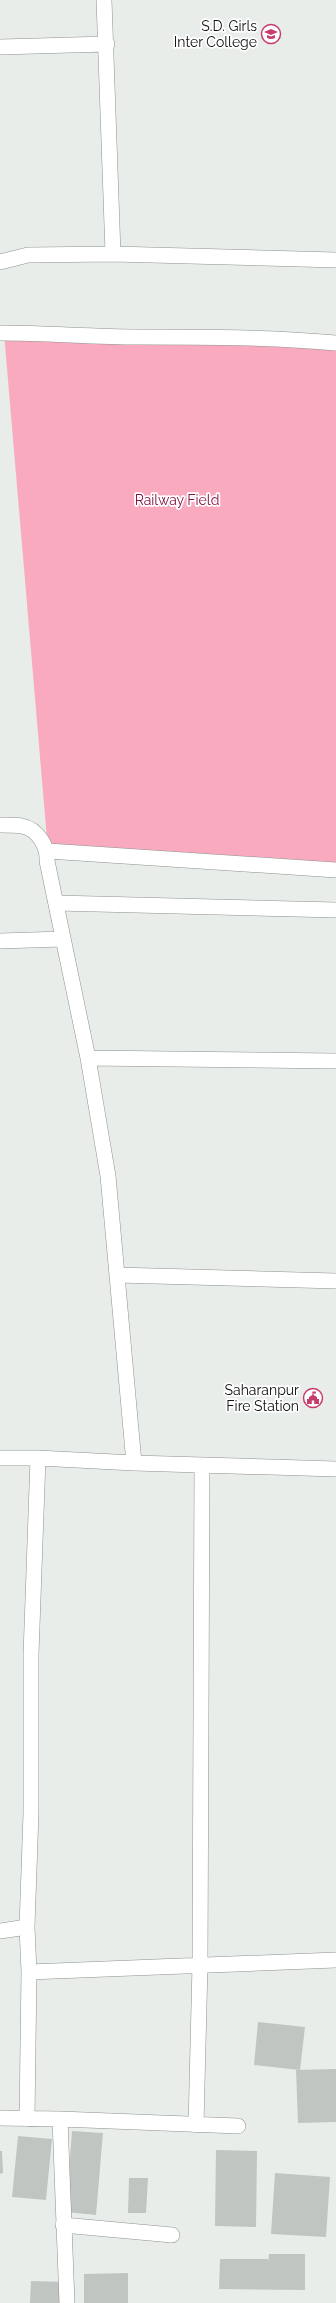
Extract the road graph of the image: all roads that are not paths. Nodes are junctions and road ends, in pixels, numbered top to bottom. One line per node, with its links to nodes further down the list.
1 (104, 0): 2 (street)
2 (107, 44): 3 (street); 4 (street)
3 (0, 47)
4 (113, 254): 5 (street); 6 (street)
5 (336, 260)
6 (0, 262)
7 (0, 333): 8 (street)
8 (336, 343)
9 (0, 825): 10 (street)
10 (48, 850): 11 (street); 12 (street)
11 (336, 870)
12 (56, 903): 13 (street); 14 (street)
13 (336, 910)
14 (63, 939): 15 (street); 16 (street)
15 (0, 941)
16 (88, 1058): 17 (street); 18 (street)
17 (336, 1061)
18 (118, 1275): 19 (street); 22 (street)
19 (336, 1281)
20 (0, 1458): 21 (street)
21 (38, 1458): 22 (street); 25 (street)
22 (134, 1463): 23 (street)
23 (202, 1466): 24 (street); 28 (street)
24 (336, 1469)
25 (27, 1927): 26 (street); 29 (street)
26 (0, 1931)
27 (336, 1960): 28 (street)
28 (200, 1965): 29 (street); 33 (street)
29 (29, 1972): 31 (street)
30 (0, 2118): 31 (street)
31 (27, 2119): 32 (street)
32 (60, 2119): 33 (street); 35 (street)
33 (196, 2125): 34 (street)
34 (238, 2126)
35 (63, 2225): 36 (street); 37 (street)
36 (172, 2235)
37 (67, 2303)

